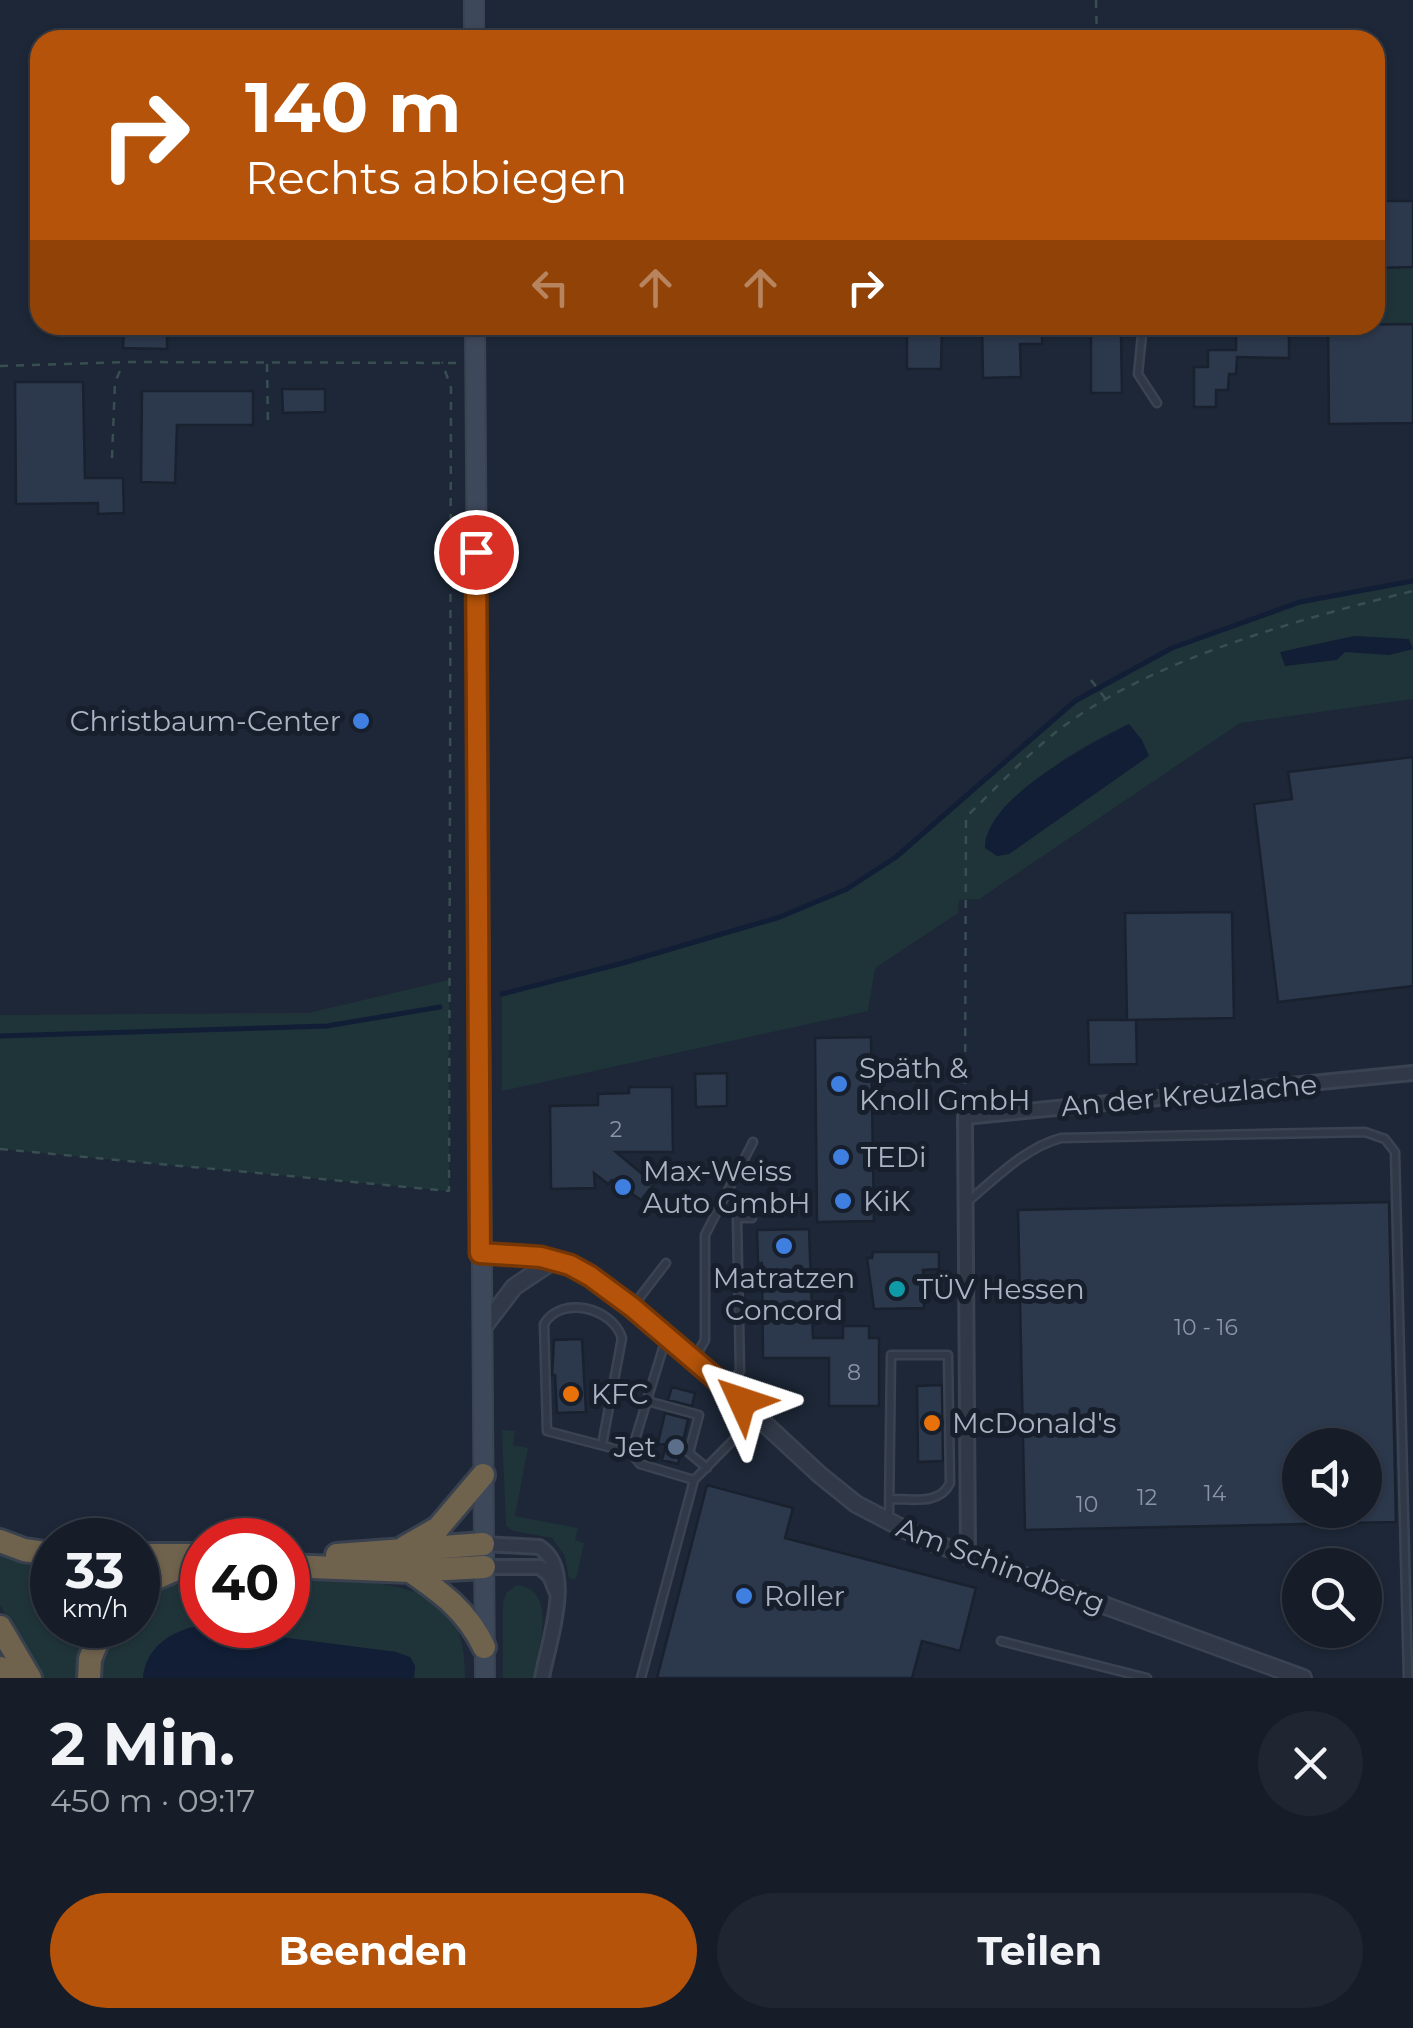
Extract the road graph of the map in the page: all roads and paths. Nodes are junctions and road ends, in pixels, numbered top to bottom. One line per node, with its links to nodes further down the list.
1 (474, 0): 3 (main road)
2 (1096, 0): 4 (path)
3 (474, 30)
4 (1096, 30)
5 (474, 335): 10 (main road)
6 (1142, 335): 12 (lane)
7 (124, 362): 8 (path); 11 (path); 14 (path)
8 (267, 362): 9 (path); 13 (path)
9 (442, 362): 10 (path); 21 (path)
10 (475, 364): 24 (main road)
11 (0, 366)
12 (1157, 402)
13 (268, 426)
14 (112, 458)
15 (1413, 592): 17 (path)
16 (1090, 680): 17 (path)
17 (1106, 699): 19 (path)
18 (1413, 1074): 19 (street, An der Kreuzlache)
19 (965, 1116): 22 (street)
20 (753, 1142): 30 (lane)
21 (0, 1149)
22 (966, 1203): 45 (street); 63 (lane)
23 (752, 1218): 31 (lane)
24 (480, 1253): 25 (street, Am Schindberg); 28 (main road)
25 (554, 1260): 27 (street, Am Schindberg); 28 (street)
26 (666, 1263): 27 (lane)
27 (632, 1307): 29 (street, Am Schindberg)
28 (482, 1329): 37 (main road)
29 (670, 1338): 30 (street, Am Schindberg); 32 (lane)
30 (694, 1358): 31 (street, Am Schindberg)
31 (728, 1387): 33 (street, Am Schindberg)
32 (647, 1400): 35 (lane); 36 (lane)
33 (757, 1415): 36 (lane); 40 (street, Am Schindberg)
34 (602, 1445): 34 (lane); 35 (lane)
35 (632, 1453): 38 (lane)
36 (706, 1468): 38 (lane)
37 (482, 1475): 43 (highway); 46 (main road)
38 (694, 1480): 60 (lane)
39 (891, 1499): 39 (lane); 40 (lane)
40 (888, 1523): 45 (street, Am Schindberg)
41 (0, 1541): 42 (highway)
42 (30, 1548)
43 (392, 1552): 44 (highway); 46 (highway)
44 (310, 1554)
45 (968, 1554): 62 (street, Am Schindberg)
46 (484, 1556): 48 (highway); 49 (street); 49 (street); 52 (main road)
47 (310, 1567): 48 (highway)
48 (410, 1571): 52 (highway)
49 (557, 1598): 59 (street)
50 (0, 1627): 56 (highway)
51 (1001, 1641): 61 (lane)
52 (484, 1646): 58 (main road)
53 (95, 1648): 57 (highway)
54 (0, 1668): 55 (highway)
55 (6, 1678)
56 (30, 1678)
57 (89, 1678)
58 (484, 1678)
59 (542, 1678)
60 (640, 1678)
61 (1147, 1678)
62 (1304, 1678)
63 (1408, 1678)

